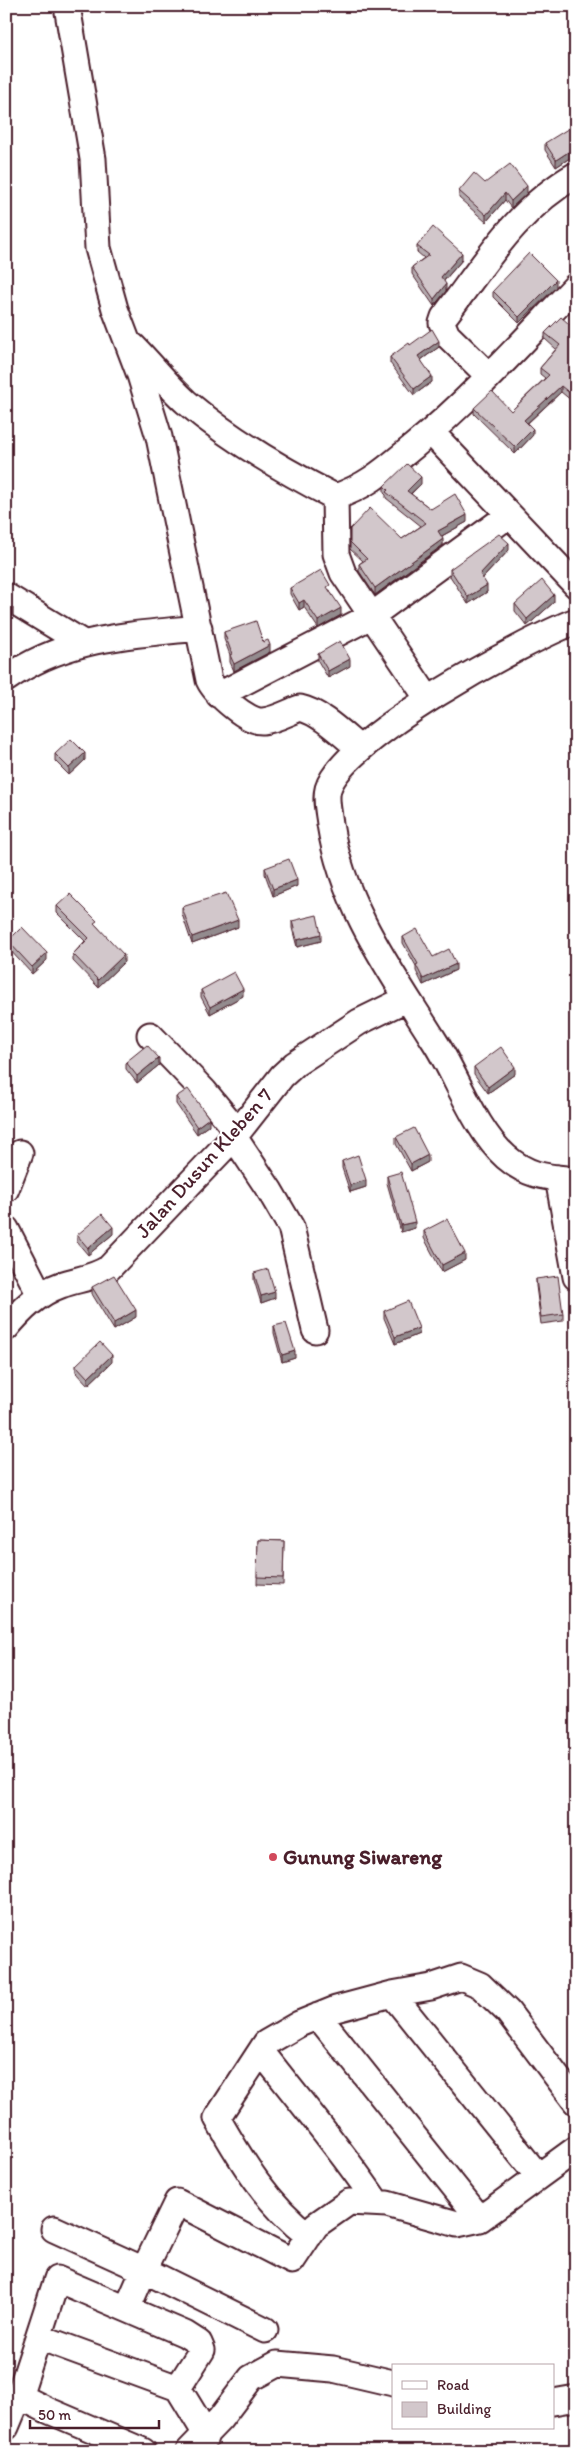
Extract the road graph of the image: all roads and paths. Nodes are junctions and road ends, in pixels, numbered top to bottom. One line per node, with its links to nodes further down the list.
1 (67, 6): 4 (street)
2 (576, 175): 5 (street)
3 (576, 286): 5 (street)
4 (125, 337): 6 (street); 7 (street)
5 (489, 376): 8 (street)
6 (184, 400): 7 (street); 9 (street)
7 (152, 412): 15 (street)
8 (431, 432): 9 (street); 10 (street)
9 (335, 497): 13 (street)
10 (509, 514): 11 (street); 13 (street)
11 (576, 585)
12 (6, 596): 16 (street)
13 (371, 616): 18 (street); 19 (street)
14 (576, 621): 19 (street)
15 (199, 628): 16 (street); 18 (street)
16 (83, 643): 17 (street)
17 (6, 679)
18 (219, 695): 20 (street)
19 (428, 699): 20 (street)
20 (360, 749): 21 (street)
21 (406, 999): 23 (street, Jalan Dusun Kleben 7); 25 (street)
22 (150, 1035): 23 (street)
23 (236, 1134): 29 (street, Jalan Dusun Kleben 7); 31 (street)
24 (20, 1153): 26 (street)
25 (567, 1179): 28 (street)
26 (6, 1188)
27 (6, 1230): 29 (street)
28 (576, 1277)
29 (40, 1296): 30 (street, Jalan Dusun Kleben 7)
30 (6, 1328)
31 (315, 1330)
32 (392, 1994): 33 (street); 35 (street); 37 (street)
33 (318, 2016): 34 (street); 39 (street)
34 (261, 2051): 38 (street); 41 (street)
35 (576, 2102)
36 (576, 2148): 37 (street)
37 (538, 2176): 39 (street)
38 (378, 2203): 39 (street); 41 (street)
39 (480, 2219)
40 (54, 2229): 42 (street)
41 (309, 2236): 42 (street)
42 (144, 2270): 43 (street); 44 (street)
43 (127, 2309): 45 (street); 47 (street)
44 (265, 2330)
45 (39, 2338): 47 (street); 48 (street)
46 (392, 2383): 52 (street)
47 (178, 2388): 52 (street)
48 (19, 2396): 51 (street); 53 (street)
49 (576, 2398): 50 (street)
50 (554, 2402)
51 (6, 2427)
52 (198, 2445)
53 (143, 2451)

